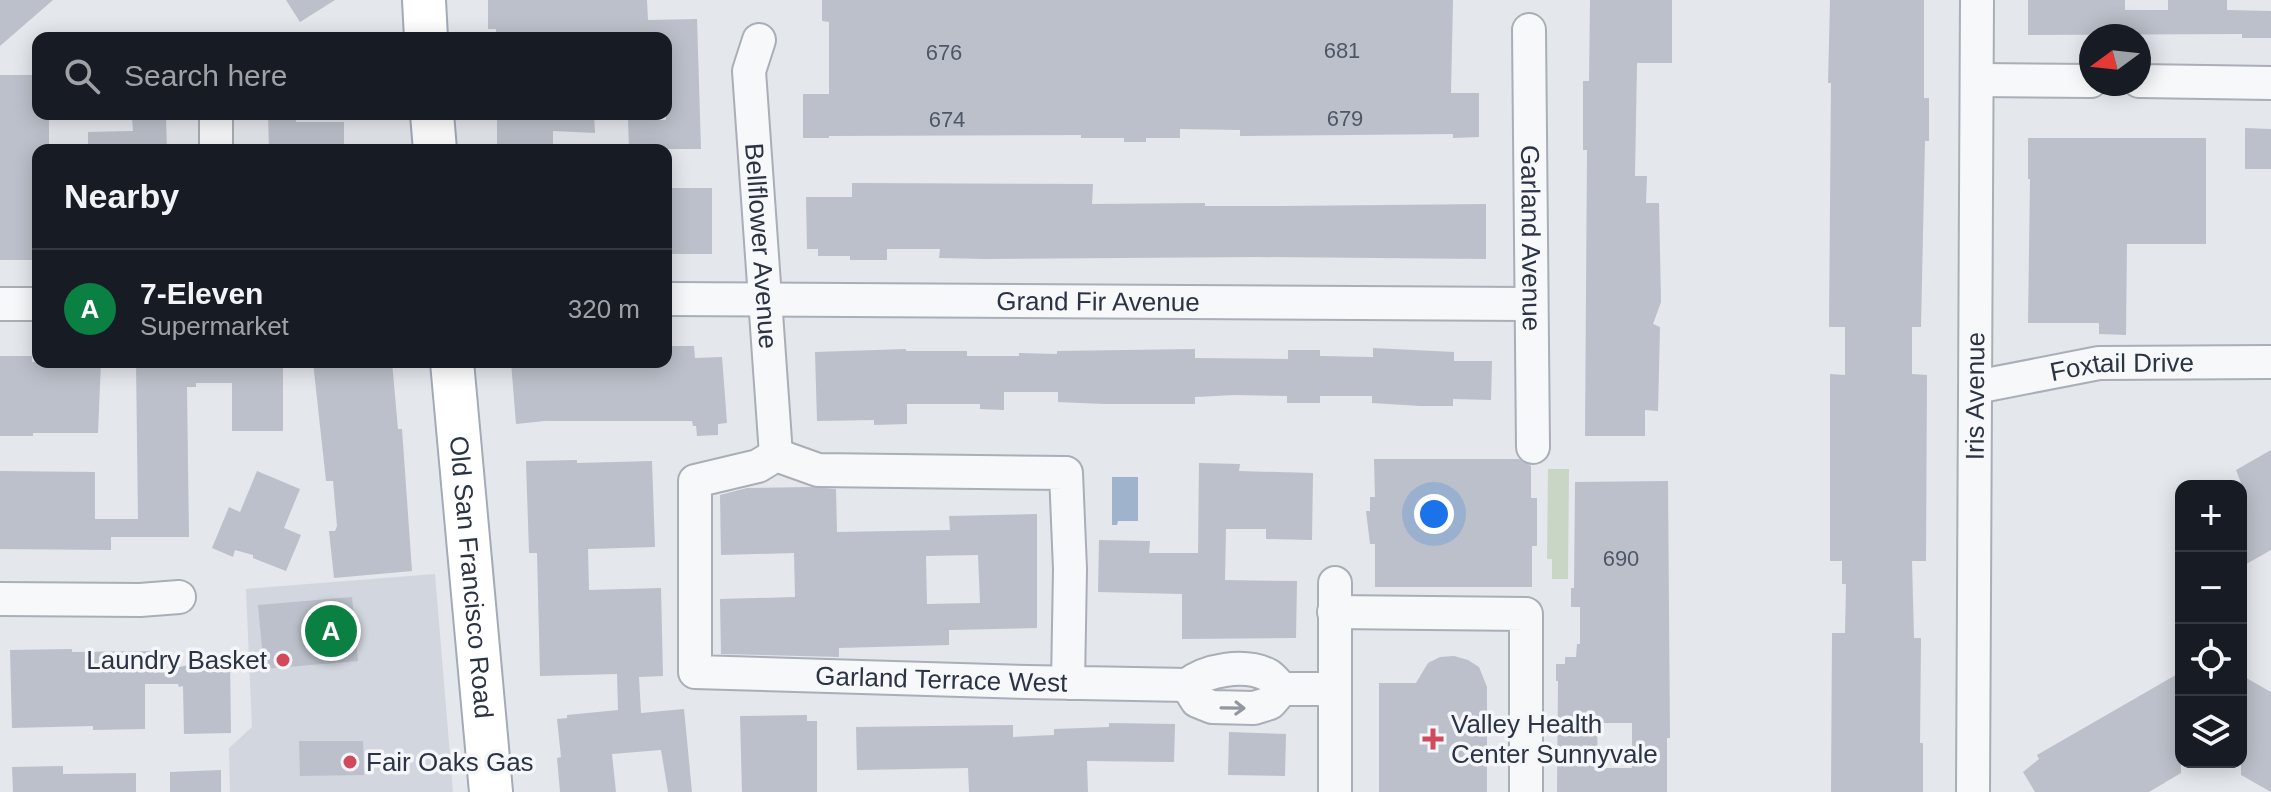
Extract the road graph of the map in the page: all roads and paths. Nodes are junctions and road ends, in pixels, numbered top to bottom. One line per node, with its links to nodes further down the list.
1 (424, 0): 4 (main road)
2 (1977, 0): 6 (street, Iris Avenue)
3 (1529, 30): 18 (street, Garland Avenue)
4 (426, 32)
5 (759, 40): 14 (street, Bellflower Avenue)
6 (1977, 80): 7 (street); 21 (street, Iris Avenue)
7 (2079, 81)
8 (2151, 81): 9 (street)
9 (2271, 83)
10 (216, 120): 12 (street)
11 (432, 120): 13 (main road)
12 (216, 144)
13 (434, 144)
14 (764, 298): 15 (street, Grand Fir Avenue); 18 (street, Grand Fir Avenue); 23 (street, Bellflower Avenue)
15 (672, 299)
16 (0, 304): 17 (street)
17 (32, 304)
18 (1531, 304): 22 (street, Garland Avenue)
19 (2271, 362): 21 (street, Foxtail Drive)
20 (453, 368): 28 (main road, Old San Francisco Road)
21 (1976, 387): 31 (street, Iris Avenue)
22 (1533, 447)
23 (776, 455): 26 (street); 26 (street, Garland Terrace West)
24 (179, 597): 25 (street)
25 (0, 599)
26 (1068, 683): 27 (street, Garland Terrace West)
27 (1335, 689): 29 (street); 30 (street)
28 (491, 792)
29 (1335, 792)
30 (1526, 792)
31 (1973, 792)

